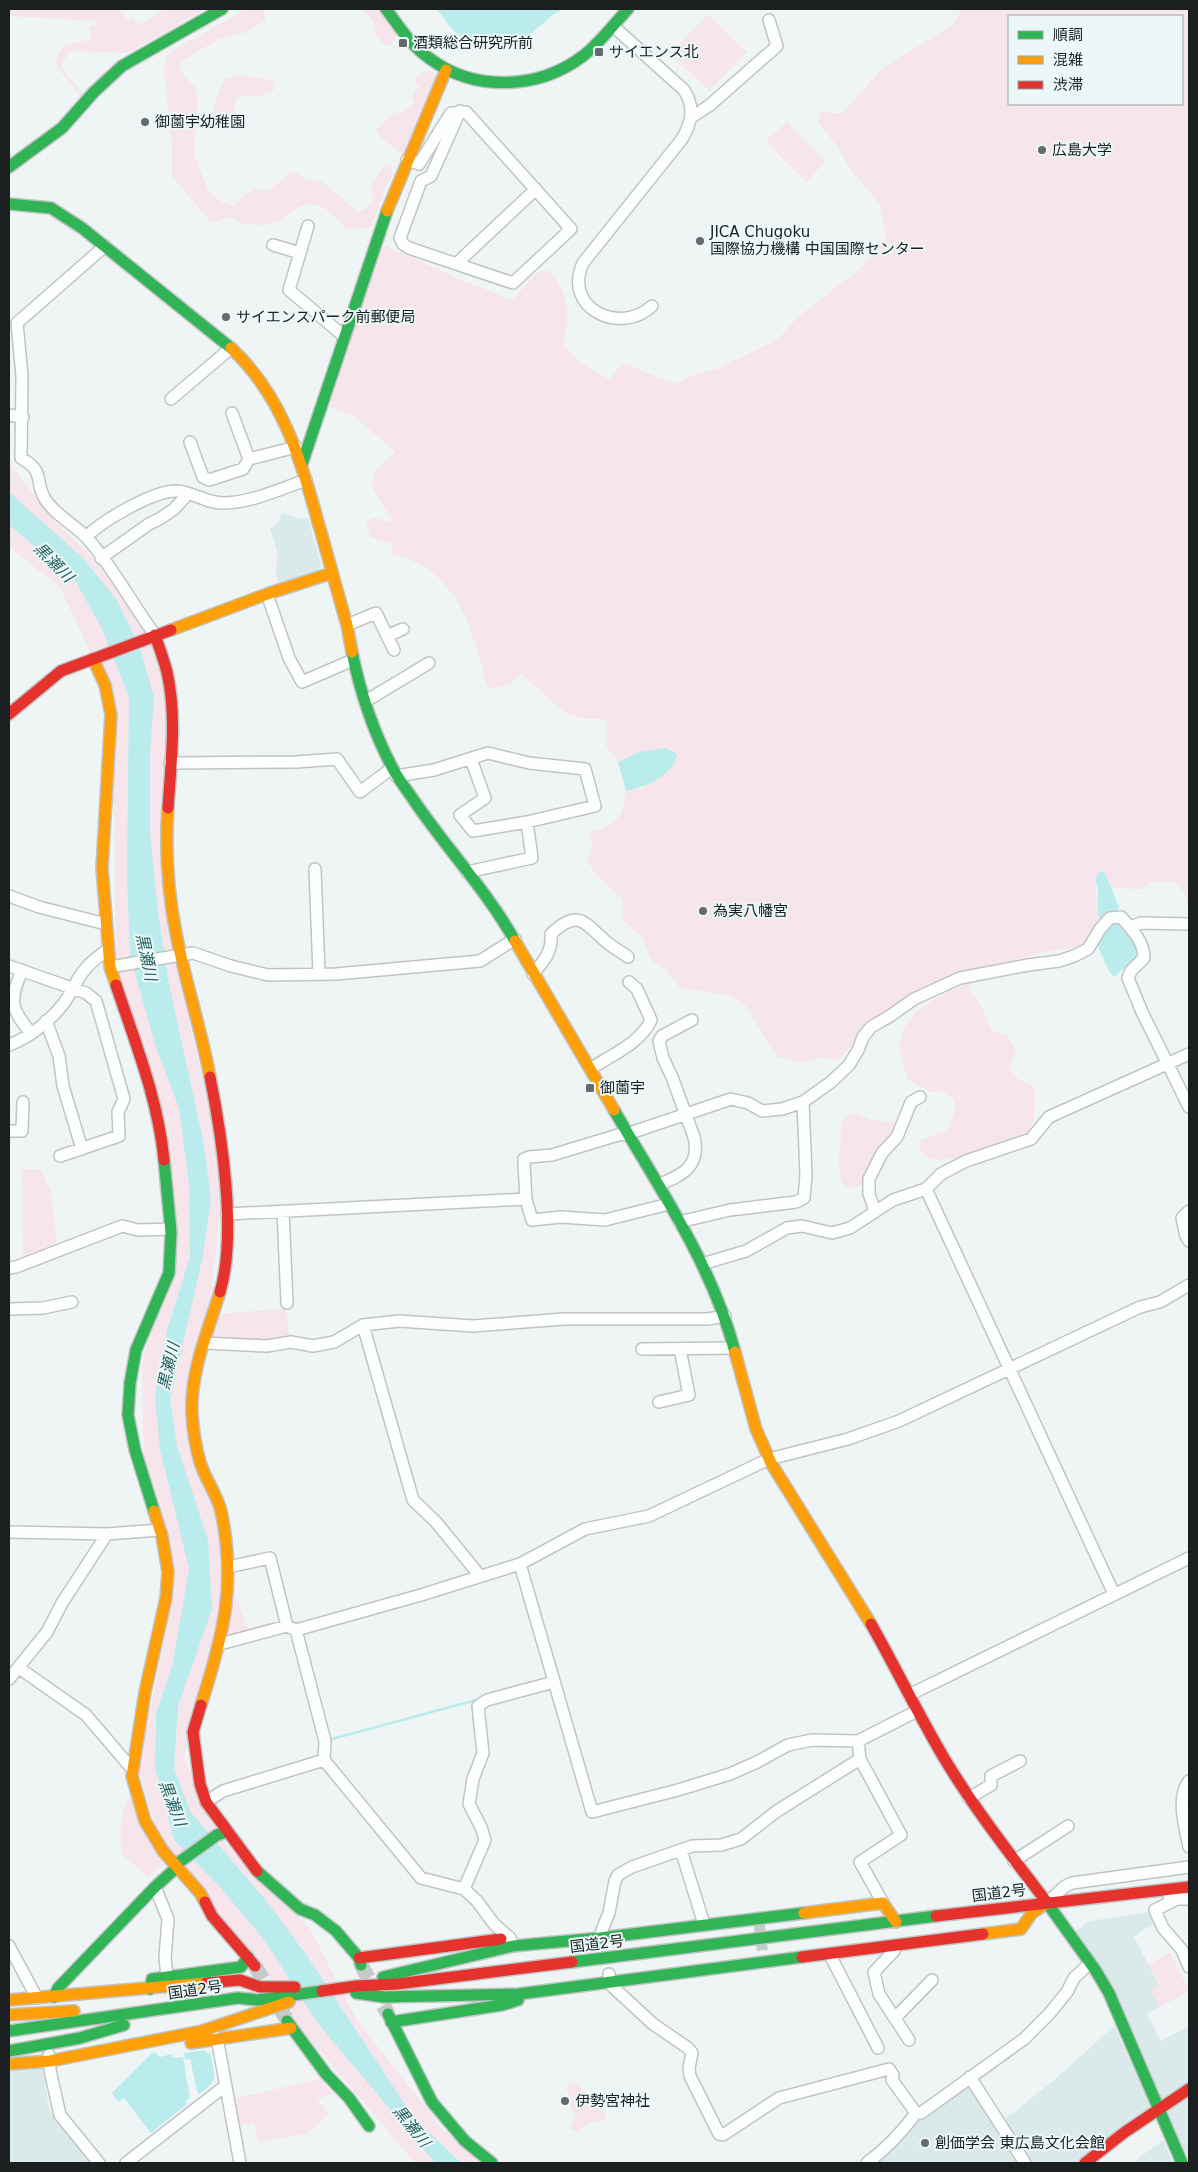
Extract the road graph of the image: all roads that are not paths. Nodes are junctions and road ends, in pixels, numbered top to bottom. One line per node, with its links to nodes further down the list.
1 (222, 9): 10 (main road)
2 (386, 9): 6 (main road)
3 (628, 9): 5 (main road)
4 (768, 20): 8 (street)
5 (612, 26): 6 (main road); 8 (street)
6 (446, 70): 9 (main road)
7 (460, 111): 9 (street); 11 (street); 17 (street)
8 (692, 117): 18 (street)
9 (408, 160): 19 (main road)
10 (9, 167)
11 (536, 189): 17 (street); 17 (street)
12 (9, 204): 15 (main road)
13 (308, 226): 16 (street)
14 (273, 245): 16 (street)
15 (105, 246): 20 (main road); 24 (street)
16 (300, 253): 19 (street)
17 (456, 264)
18 (652, 306)
19 (345, 338): 28 (main road)
20 (231, 348): 21 (street); 26 (main road)
21 (171, 399)
22 (232, 413): 27 (street)
23 (9, 415): 24 (street)
24 (23, 417): 31 (street)
25 (190, 442): 27 (street)
26 (296, 447): 27 (street); 28 (main road)
27 (249, 459)
28 (302, 464): 29 (main road)
29 (306, 480): 30 (street); 33 (main road)
30 (188, 494): 31 (street); 32 (street)
31 (86, 537): 32 (street)
32 (102, 558): 37 (street)
33 (332, 573): 34 (main road); 35 (main road)
34 (267, 594): 37 (main road); 41 (street)
35 (347, 625): 38 (street); 41 (main road)
36 (402, 629): 38 (street)
37 (155, 635): 40 (main road); 46 (main road)
38 (387, 636): 39 (street)
39 (394, 650)
40 (93, 659): 44 (main road); 52 (main road)
41 (353, 660): 43 (main road)
42 (429, 663): 43 (street)
43 (366, 701): 47 (main road)
44 (9, 714)
45 (471, 759): 47 (street); 48 (street); 48 (street)
46 (170, 763): 47 (street); 57 (main road)
47 (394, 772): 50 (main road)
48 (527, 822): 50 (street)
49 (315, 870): 62 (street)
50 (467, 872): 55 (main road)
51 (9, 896): 52 (street)
52 (106, 924): 56 (main road)
53 (1189, 924): 54 (street)
54 (1130, 926): 71 (street); 75 (street)
55 (515, 939): 62 (street); 63 (main road)
56 (108, 950): 60 (main road); 65 (street)
57 (180, 955): 60 (street); 62 (street); 89 (main road)
58 (628, 957): 63 (street)
59 (9, 966): 61 (street)
60 (113, 967): 91 (main road)
61 (22, 970): 65 (street); 68 (street)
62 (319, 973)
63 (534, 974): 72 (main road)
64 (628, 982): 72 (street)
65 (72, 988): 67 (street); 80 (street)
66 (692, 1020): 77 (street)
67 (46, 1021): 68 (street); 80 (street)
68 (31, 1033): 69 (street)
69 (9, 1045)
70 (1189, 1054): 71 (street)
71 (1168, 1064): 76 (street); 83 (street)
72 (590, 1070): 79 (main road)
73 (920, 1097): 87 (street)
74 (23, 1102): 78 (street)
75 (803, 1102): 77 (street); 90 (street)
76 (1189, 1107)
77 (687, 1114): 79 (street); 82 (street)
78 (9, 1131)
79 (627, 1134): 82 (main road); 84 (street)
80 (82, 1149): 81 (street)
81 (60, 1156)
82 (658, 1185): 85 (main road)
83 (926, 1189): 87 (street); 105 (street)
84 (526, 1199): 85 (street); 86 (street)
85 (669, 1204): 90 (main road)
86 (282, 1211): 89 (street); 97 (street)
87 (875, 1211): 93 (street)
88 (1189, 1211): 92 (street)
89 (227, 1214): 101 (main road)
90 (680, 1222): 93 (main road)
91 (171, 1229): 94 (street); 108 (main road)
92 (1189, 1240)
93 (702, 1264): 99 (main road)
94 (9, 1268)
95 (1189, 1285): 105 (street)
96 (72, 1302): 98 (street)
97 (287, 1303)
98 (9, 1309)
99 (724, 1316): 100 (street); 102 (main road)
100 (363, 1325): 101 (street); 114 (street)
101 (204, 1343): 113 (main road)
102 (733, 1348): 104 (street); 107 (main road)
103 (642, 1349): 104 (street)
104 (680, 1349): 106 (street)
105 (1010, 1367): 107 (street); 115 (street)
106 (659, 1402)
107 (769, 1459): 112 (street); 121 (main road)
108 (159, 1530): 110 (street); 127 (main road)
109 (9, 1532): 110 (street)
110 (107, 1534): 118 (street)
111 (1189, 1558): 115 (street)
112 (520, 1564): 114 (street); 120 (street)
113 (228, 1567): 116 (street); 117 (main road)
114 (480, 1576): 116 (street)
115 (1114, 1594): 121 (street)
116 (292, 1628): 117 (street); 125 (street)
117 (220, 1644): 130 (main road)
118 (18, 1668): 119 (street); 127 (street)
119 (9, 1679)
120 (554, 1682): 123 (street); 140 (street)
121 (909, 1695): 122 (main road)
122 (917, 1711): 123 (street); 129 (main road)
123 (858, 1741): 124 (street)
124 (860, 1759): 134 (street); 144 (street)
125 (324, 1760): 130 (street); 140 (street)
126 (1020, 1761): 129 (street)
127 (133, 1770): 136 (main road)
128 (1189, 1780): 133 (street)
129 (969, 1798): 135 (main road)
130 (206, 1802): 132 (main road)
131 (1068, 1826): 135 (street)
132 (221, 1834): 136 (main road); 149 (main road)
133 (1189, 1846)
134 (681, 1850): 147 (street); 148 (street)
135 (1014, 1860): 145 (main road)
136 (177, 1865): 138 (main road); 155 (main road)
137 (1189, 1868): 145 (street)
138 (155, 1886): 155 (street); 162 (main road)
139 (1189, 1887): 141 (main road, 国道2号)
140 (464, 1889): 149 (street)
141 (1142, 1893): 143 (street); 145 (main road, 国道2号)
142 (1189, 1899): 143 (street)
143 (1175, 1900): 154 (street)
144 (883, 1902): 146 (main road); 147 (main road)
145 (1048, 1902): 146 (main road, 国道2号); 152 (main road); 153 (main road)
146 (896, 1922): 158 (main road, 国道2号)
147 (704, 1924): 148 (main road)
148 (605, 1941): 149 (main road)
149 (512, 1942): 158 (main road)
150 (9, 1946): 165 (street)
151 (894, 1951): 167 (street)
152 (830, 1954): 156 (main road); 172 (street)
153 (1090, 1963): 176 (street); 179 (main road)
154 (1189, 1967)
155 (167, 1976): 159 (main road)
156 (609, 1978): 161 (main road); 180 (street)
157 (932, 1980): 167 (street)
158 (357, 1986): 160 (main road, 国道2号); 161 (main road)
159 (150, 1989): 160 (main road); 162 (main road)
160 (290, 1994): 163 (main road, 国道2号); 170 (main road)
161 (519, 1994): 185 (main road)
162 (54, 1997): 165 (main road)
163 (238, 1998): 166 (main road); 168 (main road, 国道2号); 173 (main road)
164 (9, 2000): 165 (main road)
165 (40, 2000)
166 (9, 2015)
167 (894, 2018): 171 (street)
168 (9, 2031)
169 (218, 2038): 170 (main road); 177 (street); 181 (main road)
170 (164, 2039): 174 (main road)
171 (909, 2040)
172 (878, 2048)
173 (9, 2051)
174 (49, 2056): 175 (main road); 182 (street)
175 (9, 2064)
176 (970, 2077): 180 (street); 187 (street)
177 (226, 2086): 183 (street); 184 (street)
178 (1189, 2089): 179 (main road)
179 (1160, 2110): 188 (main road); 189 (main road)
180 (916, 2113): 186 (street)
181 (369, 2126)
182 (99, 2163)
183 (126, 2163)
184 (240, 2163)
185 (492, 2163)
186 (867, 2163)
187 (1025, 2163)
188 (1085, 2163)
189 (1182, 2163)

